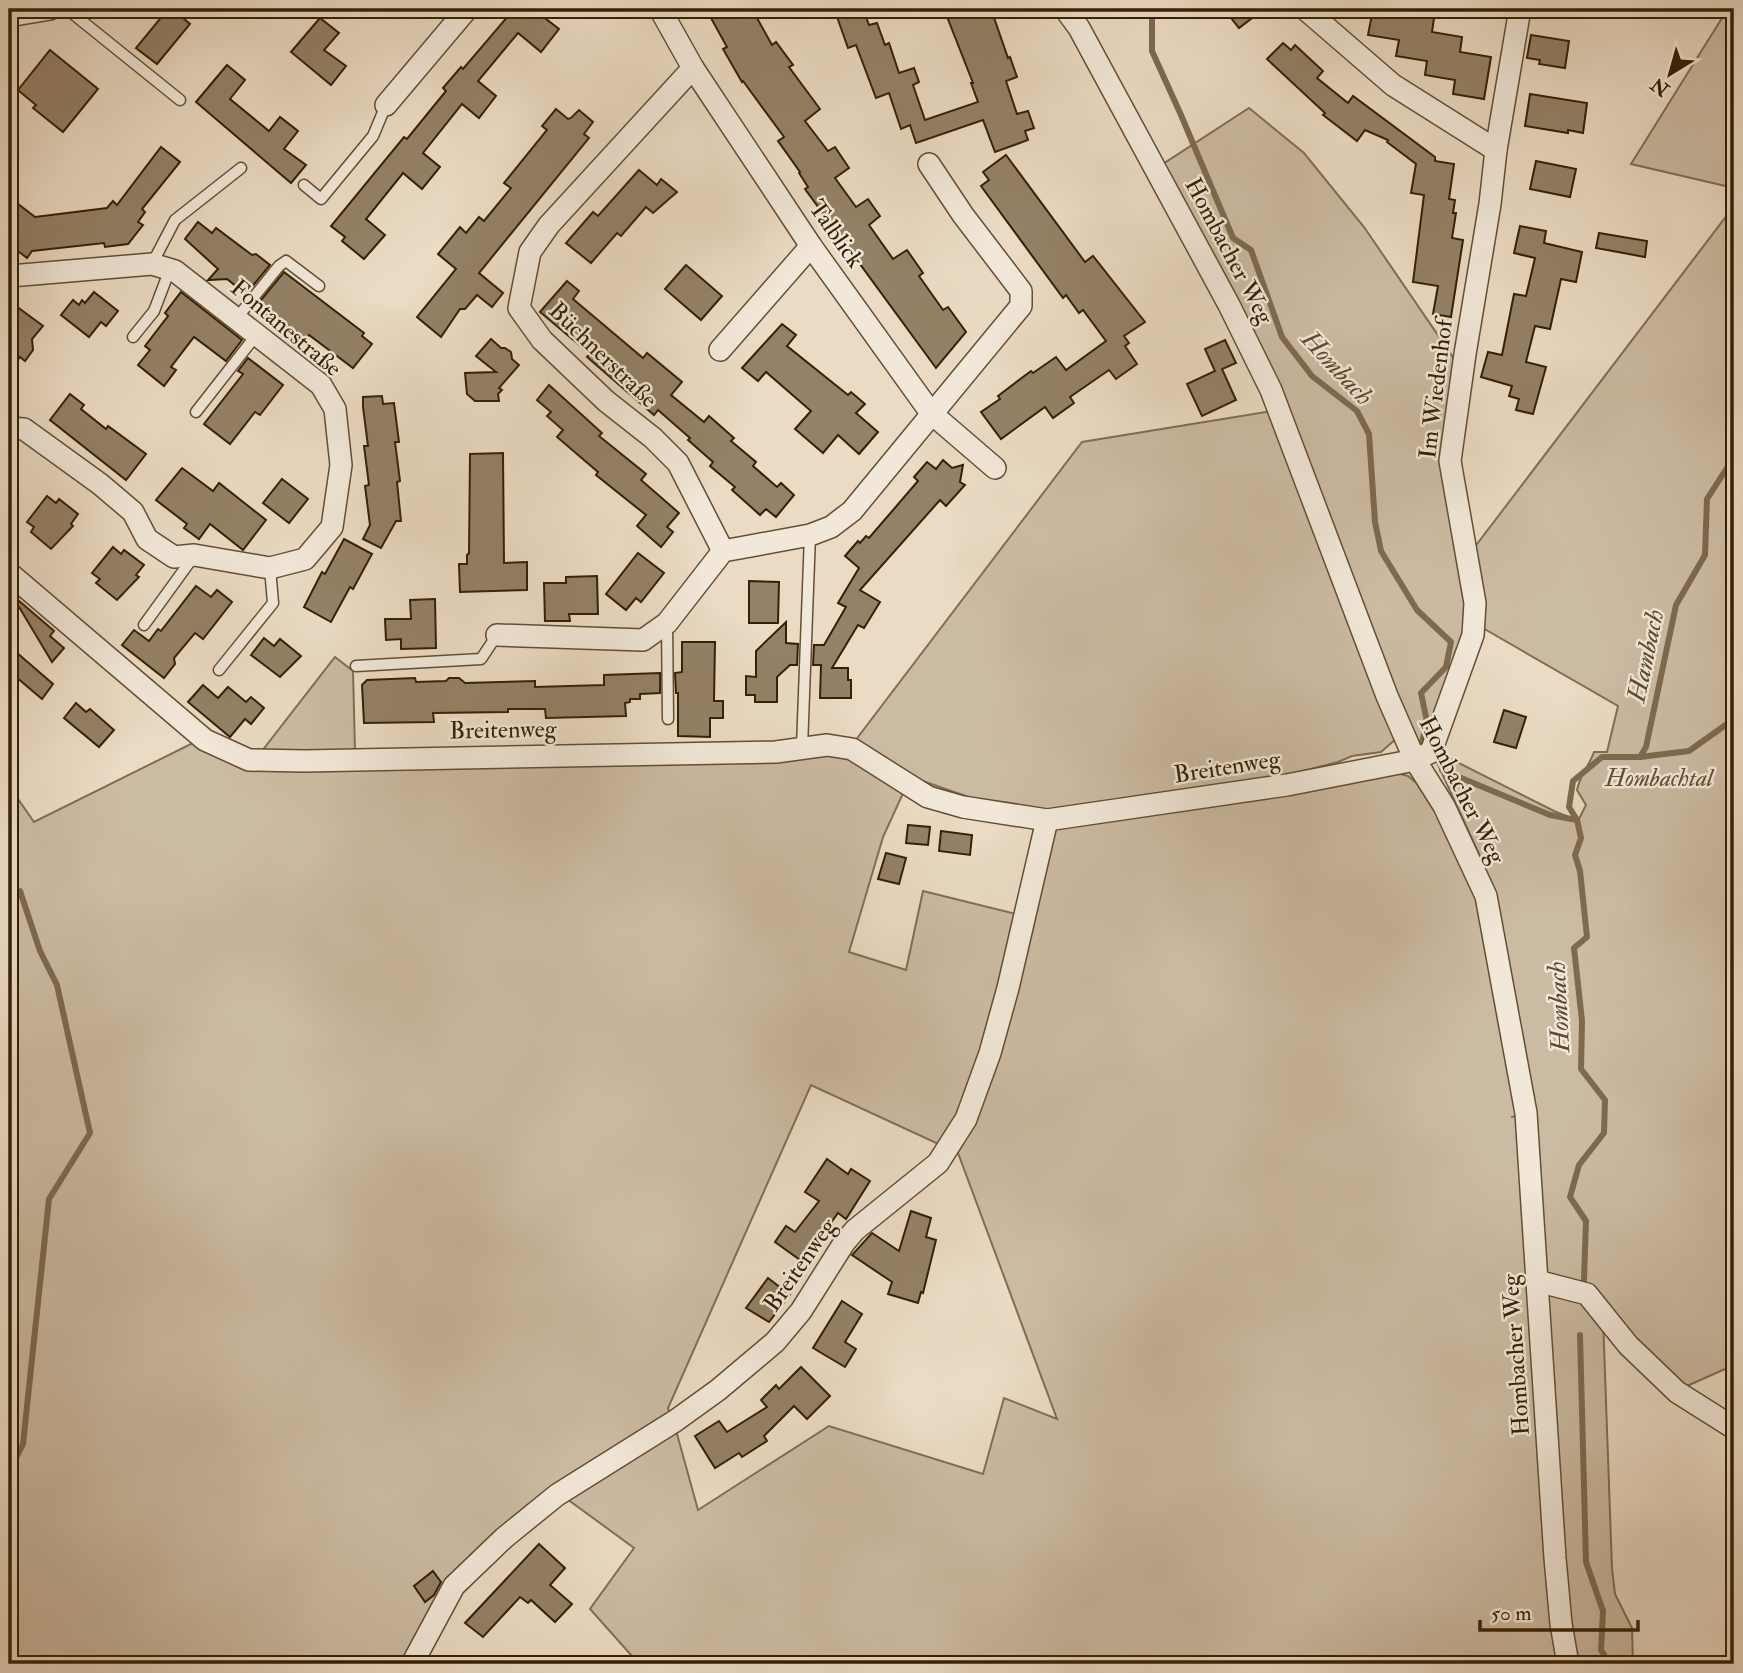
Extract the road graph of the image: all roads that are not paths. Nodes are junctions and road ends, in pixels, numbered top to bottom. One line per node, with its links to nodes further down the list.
1 (50, 9): 8 (street)
2 (67, 9): 10 (lane)
3 (467, 9): 11 (street)
4 (660, 9): 9 (street, Talblick)
5 (1065, 9): 40 (street, Hombacher Weg)
6 (1305, 9): 12 (street)
7 (1520, 9): 12 (street, Im Wiedenhof)
8 (9, 16)
9 (693, 68): 16 (street, Talblick); 29 (street, Büchnerstraße)
10 (180, 100)
11 (386, 105): 15 (lane)
12 (1496, 150): 40 (street, Im Wiedenhof)
13 (929, 164): 25 (street)
14 (241, 168): 17 (lane)
15 (304, 185)
16 (811, 246): 23 (street); 25 (street, Talblick)
17 (161, 266): 18 (street); 20 (street, Fontanestraße); 22 (lane)
18 (9, 276)
19 (319, 286): 20 (lane)
20 (236, 318): 21 (street, Fontanestraße)
21 (257, 334): 24 (lane); 31 (street, Fontanestraße)
22 (133, 337)
23 (720, 350)
24 (196, 412)
25 (931, 413): 27 (street, Talblick); 28 (street)
26 (9, 428): 30 (street)
27 (995, 468)
28 (810, 535): 29 (street); 39 (lane)
29 (723, 551): 33 (street)
30 (194, 555): 31 (street); 34 (lane)
31 (270, 568): 37 (lane)
32 (9, 573): 39 (street, Breitenweg)
33 (667, 623): 35 (street); 38 (lane)
34 (144, 625)
35 (498, 635): 36 (lane)
36 (356, 666)
37 (219, 670)
38 (667, 719)
39 (802, 747): 41 (street, Breitenweg)
40 (1415, 760): 41 (street, Breitenweg); 42 (street, Hombacher Weg)
41 (1046, 820): 44 (street, Breitenweg)
42 (1537, 1280): 43 (street); 45 (street, Hombacher Weg)
43 (1734, 1428)
44 (412, 1664)
45 (1568, 1664)

